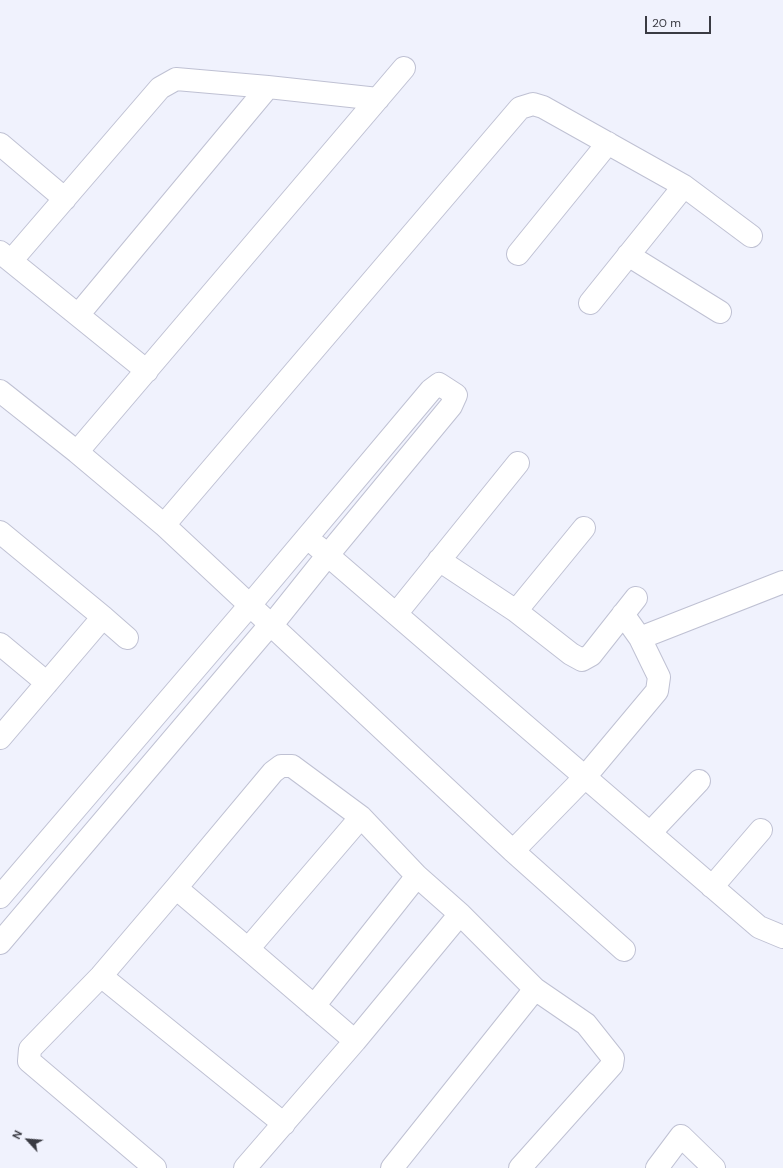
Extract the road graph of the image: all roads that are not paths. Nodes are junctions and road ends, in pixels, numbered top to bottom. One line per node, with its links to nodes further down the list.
1 (404, 68): 3 (street)
2 (268, 87): 3 (street); 7 (street); 14 (street)
3 (378, 99): 15 (street)
4 (608, 143): 6 (street); 9 (street); 19 (street)
5 (0, 144): 7 (street)
6 (684, 186): 8 (street); 10 (street)
7 (65, 199): 11 (street)
8 (751, 236)
9 (518, 254)
10 (628, 255): 12 (street); 13 (street)
11 (6, 256): 14 (street)
12 (590, 303)
13 (720, 312)
14 (78, 315): 15 (street)
15 (147, 371): 17 (street)
16 (0, 391): 17 (street)
17 (77, 452): 19 (street)
18 (518, 463): 24 (street)
19 (164, 525): 26 (street)
20 (584, 528): 27 (street)
21 (0, 532): 29 (street)
22 (307, 537): 23 (street); 23 (street); 26 (street)
23 (327, 556): 28 (street); 30 (street)
24 (439, 560): 27 (street); 28 (street)
25 (783, 582): 32 (street)
26 (250, 605): 30 (street); 45 (street)
27 (516, 611): 32 (street)
28 (396, 614): 36 (street)
29 (103, 617): 31 (street); 34 (street)
30 (271, 626): 41 (street); 48 (street)
31 (127, 638)
32 (640, 638): 36 (street)
33 (0, 644): 34 (street)
34 (47, 683): 35 (street)
35 (0, 738)
36 (584, 777): 40 (street); 41 (street)
37 (699, 781): 40 (street)
38 (361, 816): 42 (street); 44 (street); 49 (street)
39 (761, 830): 43 (street)
40 (650, 833): 43 (street)
41 (513, 851): 50 (street)
42 (417, 876): 46 (street); 53 (street)
43 (712, 887): 47 (street)
44 (176, 888): 49 (street); 51 (street)
45 (0, 897)
46 (460, 914): 52 (street); 54 (street)
47 (783, 937)
48 (0, 942)
49 (248, 948): 53 (street)
50 (624, 950)
51 (101, 976): 55 (street); 56 (street)
52 (535, 989): 58 (street); 59 (street)
53 (314, 1006): 54 (street)
54 (355, 1041): 55 (street)
55 (284, 1124): 57 (street)
56 (155, 1168)
57 (245, 1168)
58 (392, 1168)
59 (520, 1168)
60 (656, 1168): 61 (street)
61 (714, 1168)

